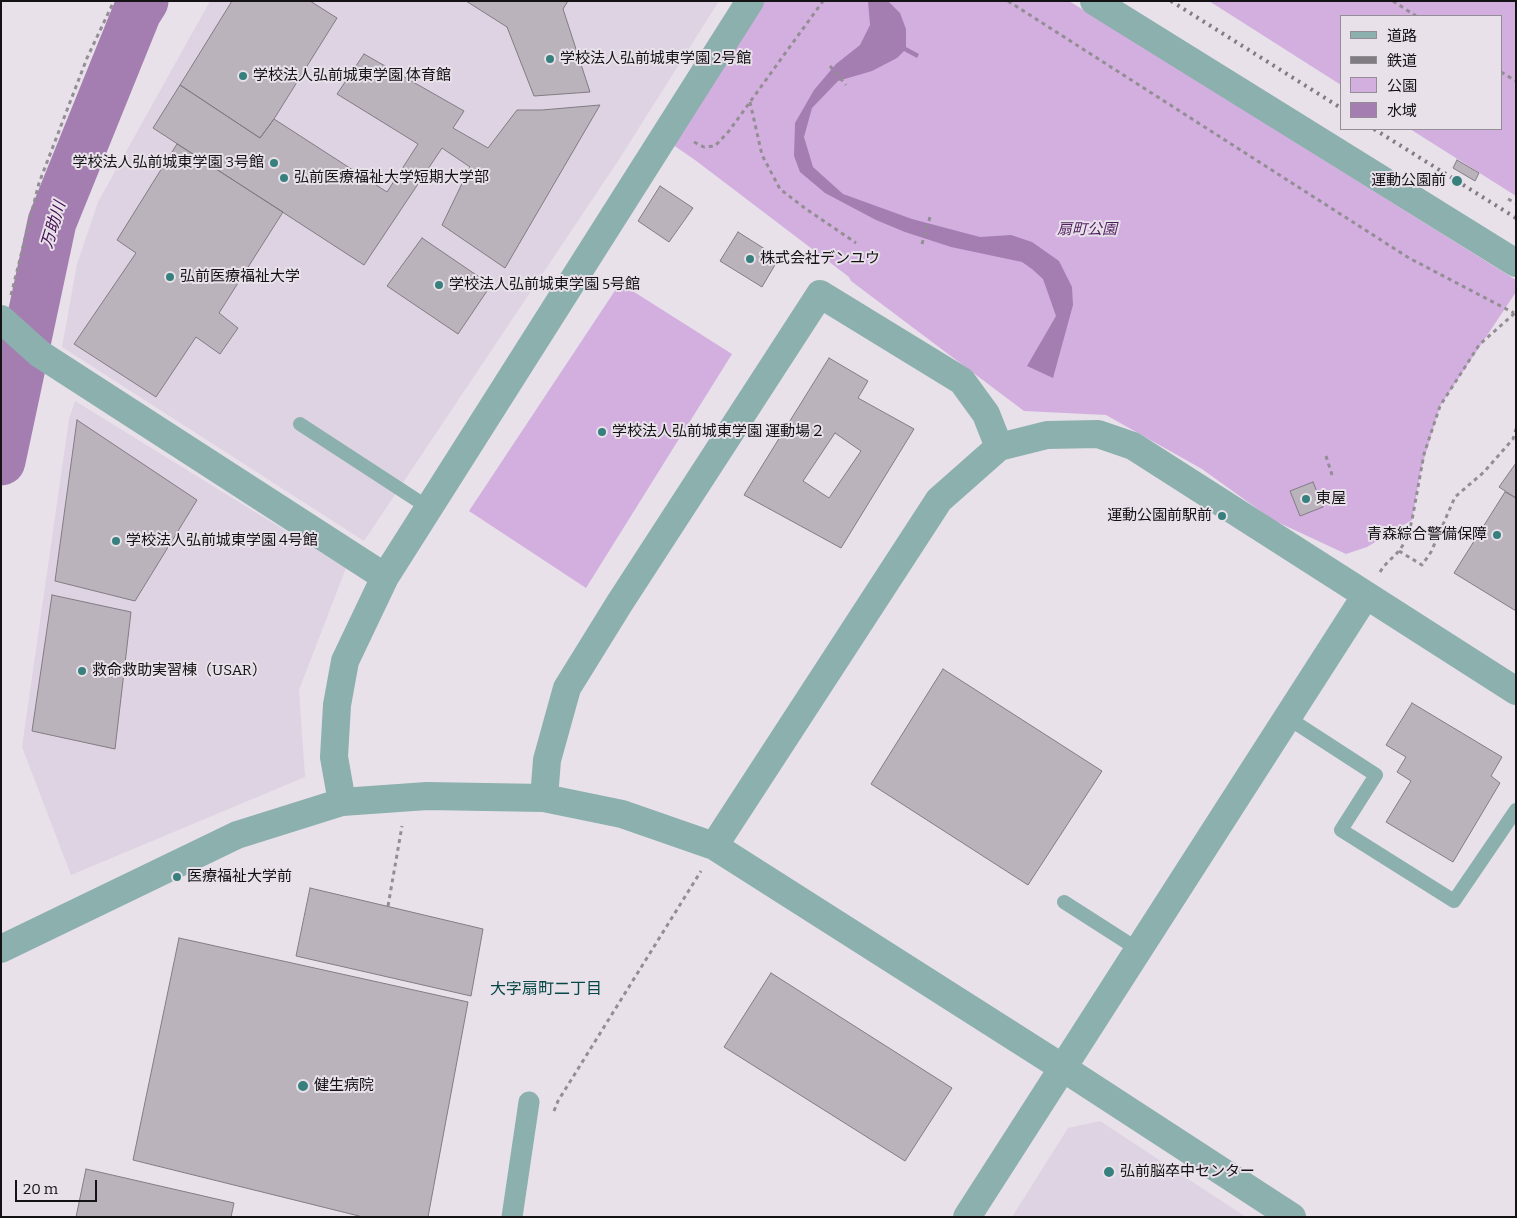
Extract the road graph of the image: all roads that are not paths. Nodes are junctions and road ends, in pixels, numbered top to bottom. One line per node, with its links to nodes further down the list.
1 (750, 1): 7 (street)
2 (1094, 1): 3 (street)
3 (1516, 263)
4 (3, 321): 8 (street)
5 (300, 424): 7 (lane)
6 (999, 447): 9 (street); 12 (street); 15 (street)
7 (429, 508): 8 (street)
8 (385, 576): 13 (street)
9 (1366, 596): 10 (street); 11 (street)
10 (1516, 691)
11 (1288, 718): 14 (lane); 18 (street)
12 (544, 798): 13 (street); 15 (street)
13 (342, 802): 17 (street)
14 (1516, 810)
15 (714, 846): 19 (street)
16 (1064, 902): 18 (lane)
17 (5, 947)
18 (1138, 950): 19 (street)
19 (1063, 1068): 22 (street); 23 (street)
20 (529, 1102): 21 (street)
21 (512, 1217)
22 (967, 1217)
23 (1292, 1217)

